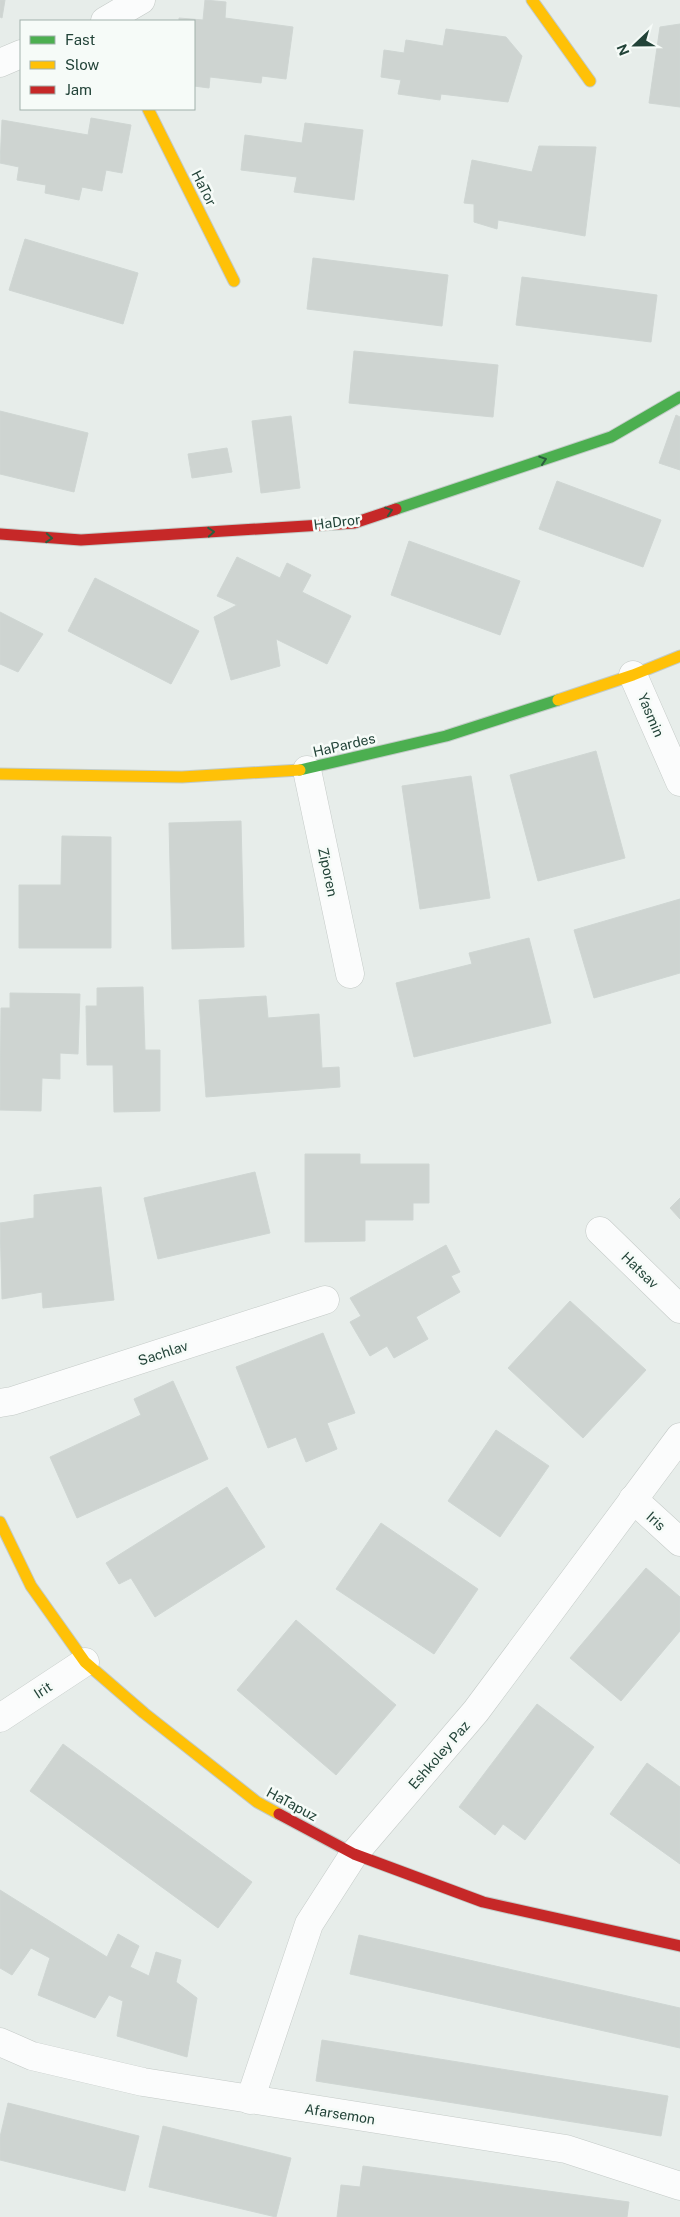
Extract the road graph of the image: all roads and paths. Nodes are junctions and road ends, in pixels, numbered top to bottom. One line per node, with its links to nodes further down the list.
1 (140, 0): 3 (street)
2 (532, 0): 6 (street)
3 (107, 20)
4 (20, 54): 5 (street)
5 (0, 63)
6 (590, 81)
7 (149, 110): 8 (street, HaTor)
8 (234, 280)
9 (680, 397): 10 (street, HaDror, one-way to 9)
10 (0, 534)
11 (680, 656): 12 (street, HaPardes)
12 (634, 674): 13 (street, HaPardes); 15 (street, Yasmin)
13 (307, 770): 14 (street, HaPardes); 16 (street, Ziporen)
14 (0, 774)
15 (680, 782)
16 (350, 974)
17 (600, 1231): 19 (street, Hatsav)
18 (325, 1300): 20 (street, Sachlav)
19 (680, 1309)
20 (0, 1403)
21 (680, 1437): 22 (street, Eshkoley Paz)
22 (633, 1499): 24 (street, Iris); 27 (street, Eshkoley Paz)
23 (0, 1522): 25 (street, HaTapuz)
24 (680, 1542)
25 (85, 1662): 26 (street, Irit); 27 (street, HaTapuz)
26 (0, 1718)
27 (354, 1854): 28 (street, HaTapuz); 30 (street, Eshkoley Paz)
28 (680, 1946)
29 (0, 2042): 30 (street, Afarsemon)
30 (250, 2100): 31 (street, Afarsemon)
31 (680, 2186)

